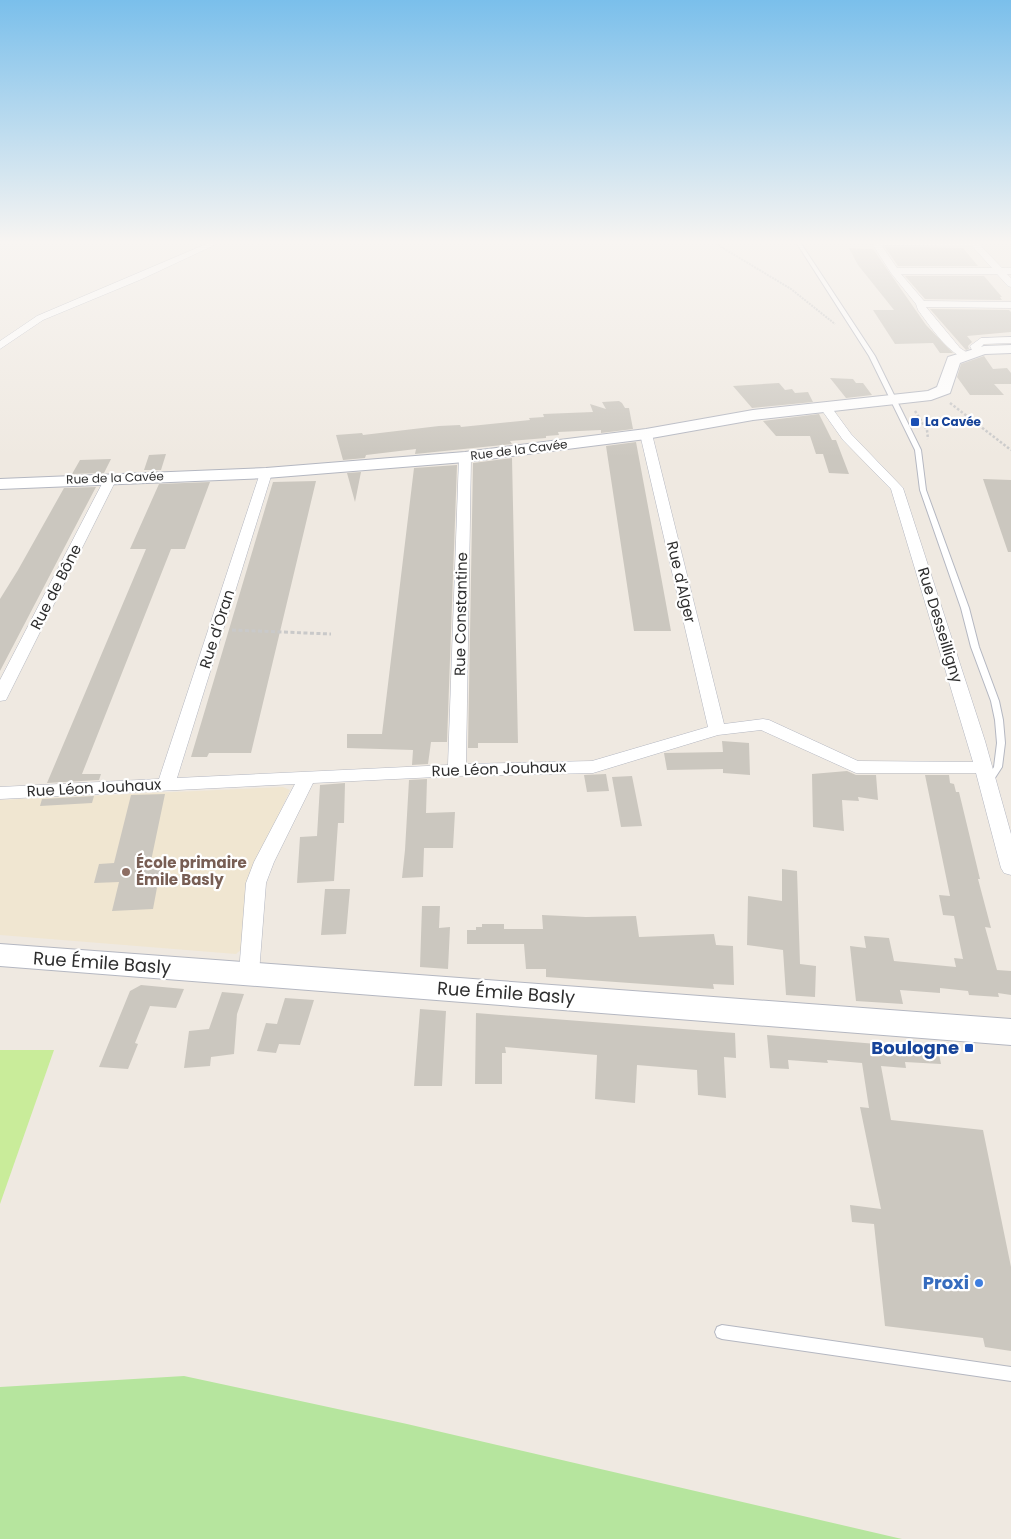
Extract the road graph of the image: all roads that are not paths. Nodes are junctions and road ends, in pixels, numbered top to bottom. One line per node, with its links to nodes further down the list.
1 (50, 314): 5 (street)
2 (845, 314): 8 (lane)
3 (926, 314): 7 (street)
4 (1011, 340): 7 (street)
5 (0, 346)
6 (1011, 349): 7 (street)
7 (972, 354): 8 (street, Rue de la Cavée)
8 (893, 398): 9 (street, Rue de la Cavée); 18 (lane)
9 (825, 406): 10 (street, Rue de la Cavée); 18 (street, Rue Desseilligny)
10 (646, 434): 11 (street, Rue de la Cavée); 16 (street, Rue d'Alger)
11 (465, 458): 12 (street, Rue de la Cavée); 17 (street, Rue Constantine)
12 (266, 473): 13 (street, Rue de la Cavée); 20 (street, Rue d'Oran)
13 (111, 478): 14 (street, Rue de la Cavée); 15 (street, Rue de Bône)
14 (0, 484)
15 (0, 696)
16 (717, 730): 17 (street, Rue Léon Jouhaux); 18 (street, Rue Léon Jouhaux)
17 (457, 770): 19 (street, Rue Léon Jouhaux)
18 (985, 775): 22 (street, Rue Desseilligny)
19 (307, 777): 20 (street, Rue Léon Jouhaux); 24 (street)
20 (166, 784): 21 (street, Rue Léon Jouhaux)
21 (0, 793)
22 (1011, 868)
23 (0, 955): 24 (street, Rue Émile Basly)
24 (249, 973): 25 (street, Rue Émile Basly)
25 (1011, 1032)
26 (722, 1332): 27 (lane)
27 (1011, 1374)

